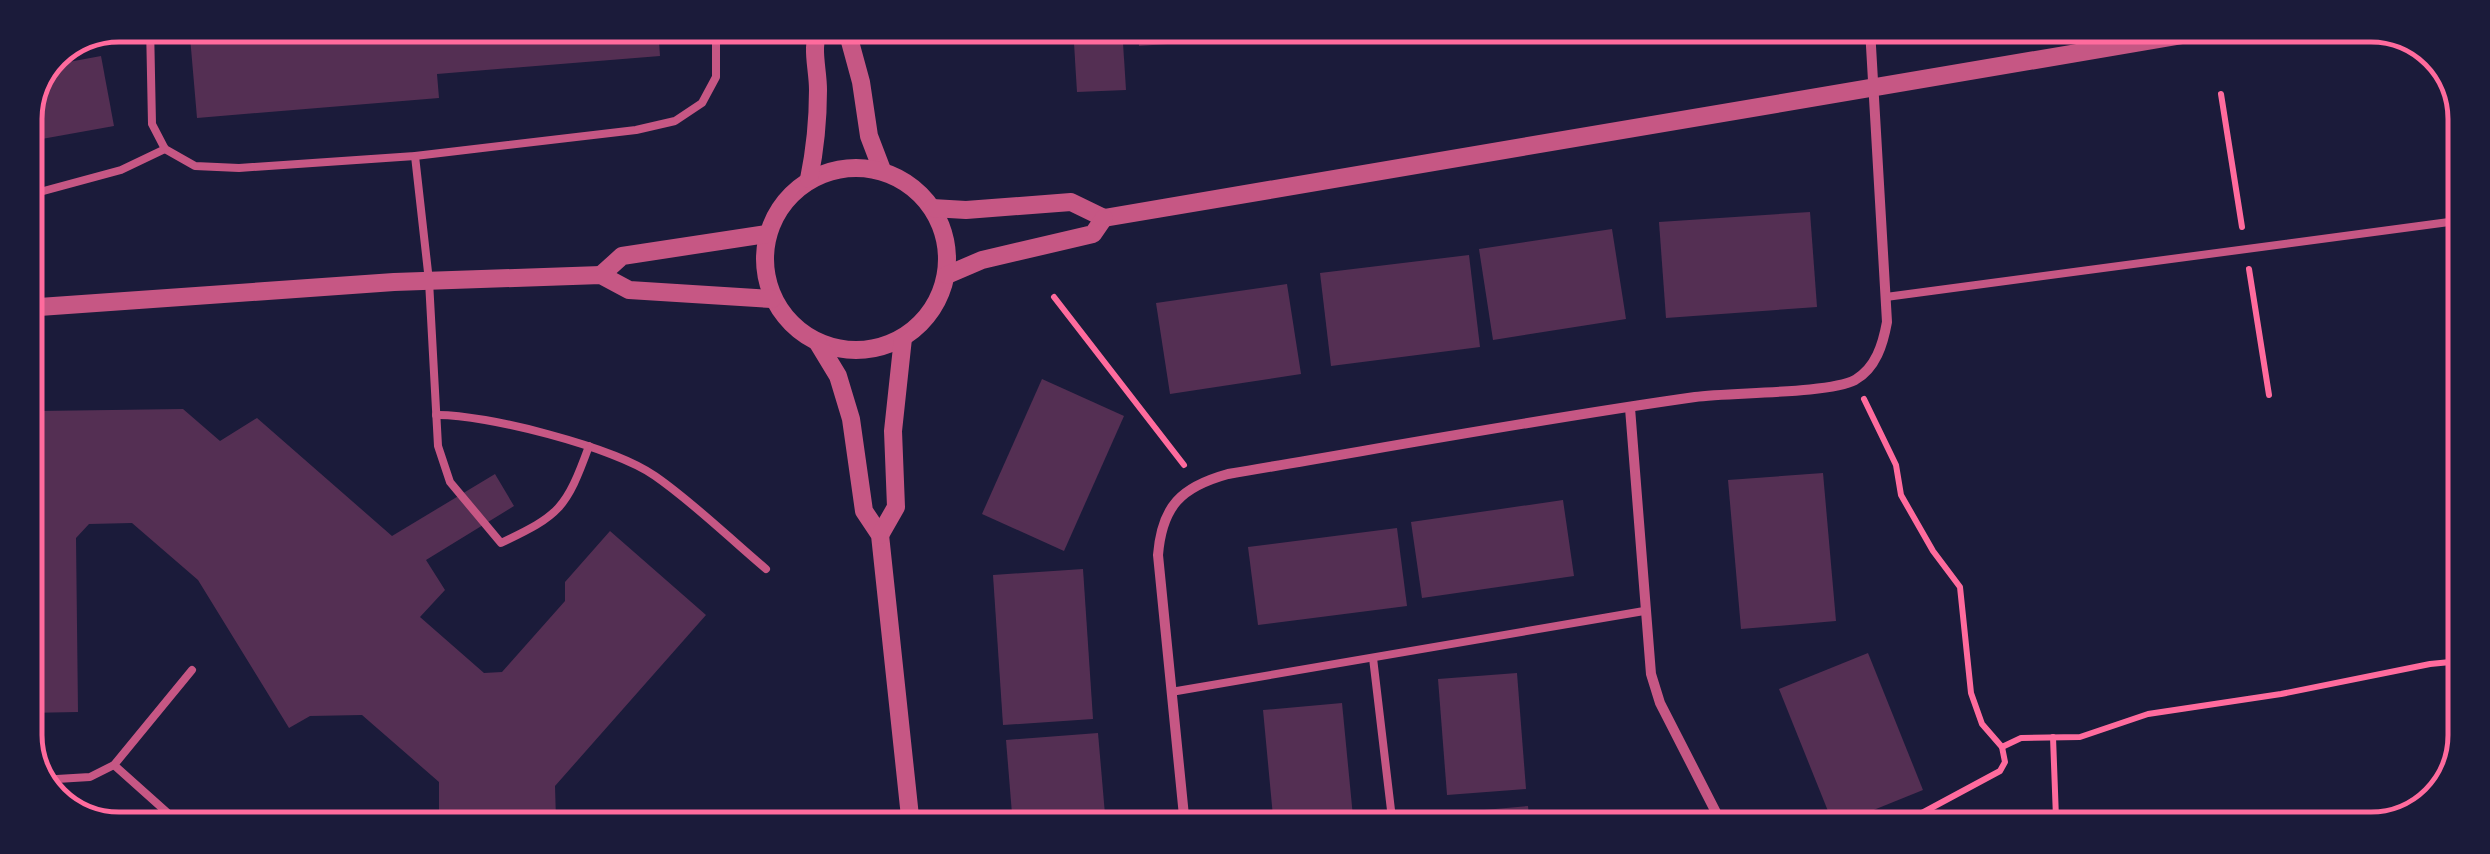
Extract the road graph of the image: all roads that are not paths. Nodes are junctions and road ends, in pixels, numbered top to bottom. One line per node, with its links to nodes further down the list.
1 (150, 42): 8 (lane)
2 (716, 42): 9 (lane)
3 (813, 42): 11 (street)
4 (850, 42): 10 (street)
5 (1871, 42): 7 (street)
6 (2147, 42): 7 (street)
7 (1874, 88): 14 (street); 20 (street)
8 (165, 148): 9 (lane); 12 (lane)
9 (415, 156): 19 (lane)
10 (882, 170): 11 (street); 13 (street)
11 (810, 180): 16 (street)
12 (42, 191)
13 (932, 208): 14 (street); 18 (street)
14 (1104, 218): 18 (street)
15 (2447, 222): 20 (lane)
16 (767, 234): 17 (street); 21 (street)
17 (601, 274): 19 (street); 21 (street)
18 (947, 274): 23 (street)
19 (429, 281): 22 (street); 26 (lane)
20 (1886, 297): 25 (street)
21 (772, 299): 24 (street)
22 (42, 307)
23 (903, 338): 24 (street); 28 (street)
24 (818, 343): 28 (street)
25 (1630, 408): 30 (street); 33 (street)
26 (436, 415): 27 (lane); 27 (lane)
27 (589, 446): 29 (lane)
28 (880, 534): 37 (street)
29 (766, 569)
30 (1644, 611): 31 (lane); 40 (street)
31 (1373, 658): 33 (lane); 39 (lane)
32 (192, 670): 34 (lane)
33 (1170, 692): 38 (street)
34 (114, 766): 35 (lane); 36 (lane)
35 (57, 779)
36 (166, 812)
37 (910, 812)
38 (1183, 812)
39 (1390, 812)
40 (1716, 812)

